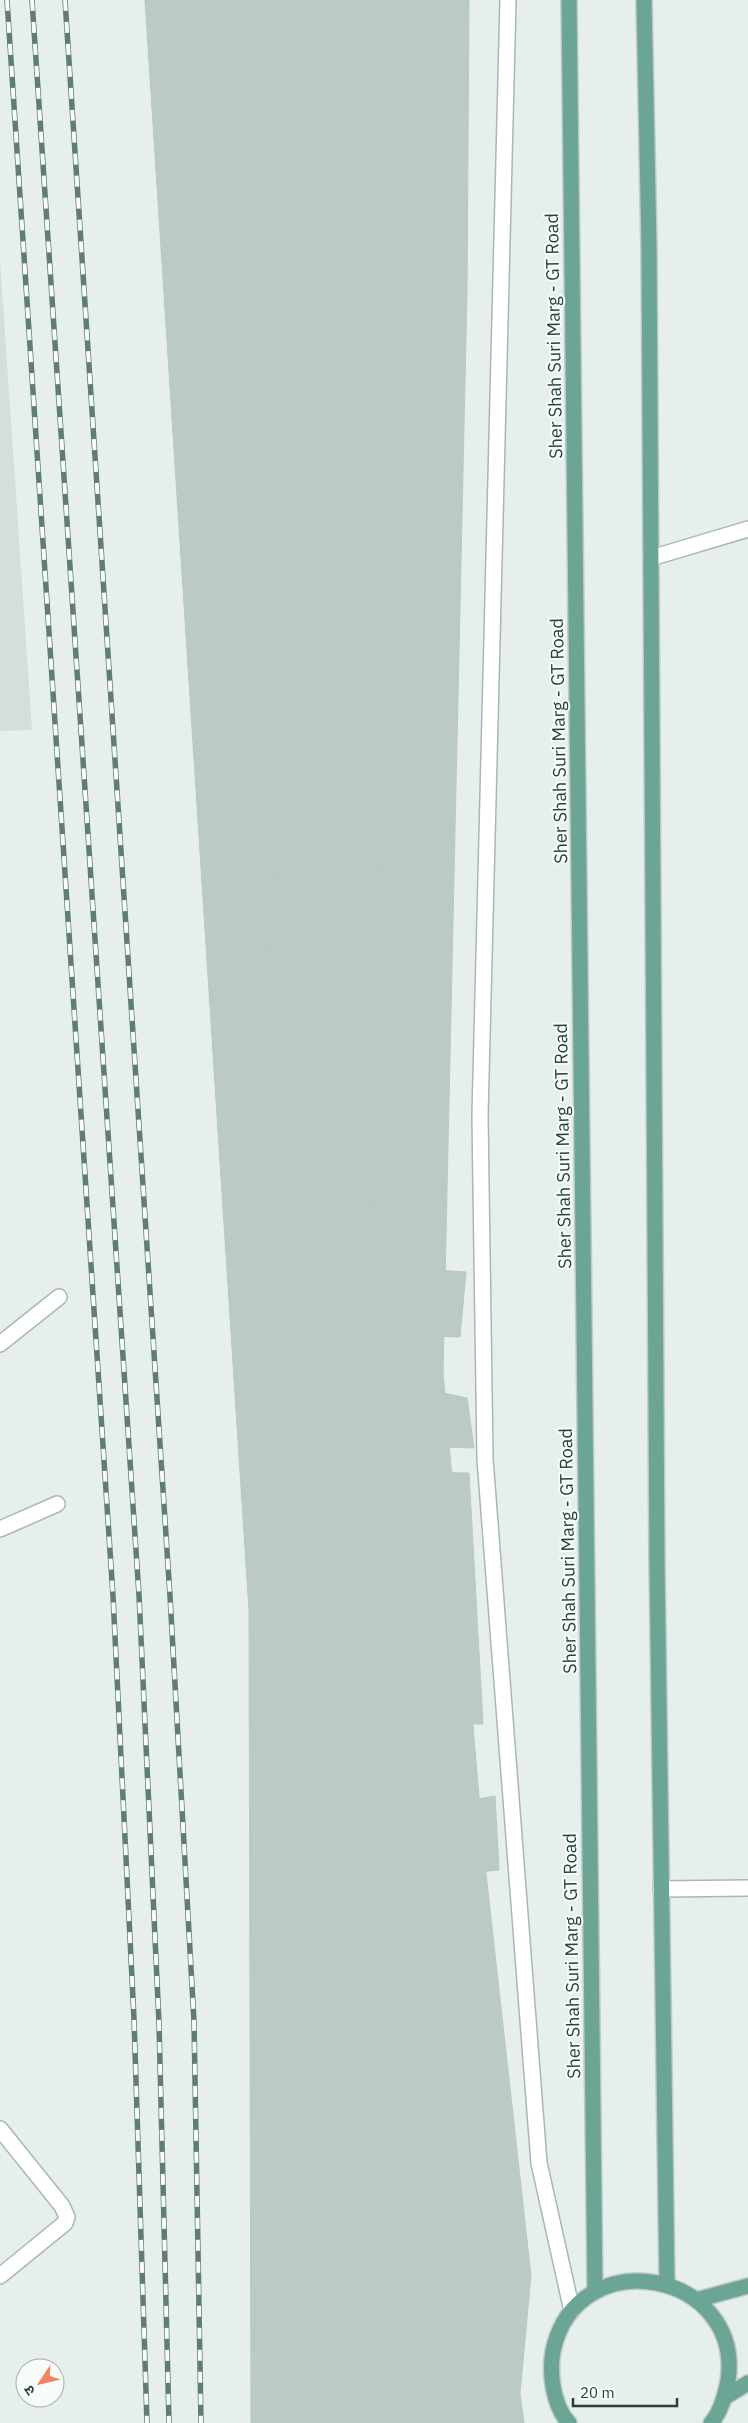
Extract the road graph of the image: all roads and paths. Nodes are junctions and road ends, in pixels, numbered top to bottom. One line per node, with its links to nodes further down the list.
1 (508, 0): 18 (street)
2 (569, 0): 16 (main road, Sher Shah Suri Marg - GT Road)
3 (644, 0): 5 (main road)
4 (748, 529): 5 (street)
5 (651, 558): 11 (main road)
6 (58, 1298): 7 (street)
7 (0, 1344)
8 (57, 1504): 9 (street)
9 (0, 1529)
10 (748, 1888): 11 (street)
11 (662, 1890): 14 (main road)
12 (0, 2129): 13 (street)
13 (0, 2276)
14 (667, 2284): 16 (main road); 17 (main road)
15 (748, 2286): 17 (main road)
16 (594, 2292): 18 (main road)
17 (696, 2300): 20 (main road)
18 (572, 2311): 21 (main road)
19 (748, 2384): 20 (main road)
20 (725, 2397): 22 (main road)
21 (569, 2423)
22 (711, 2423)

